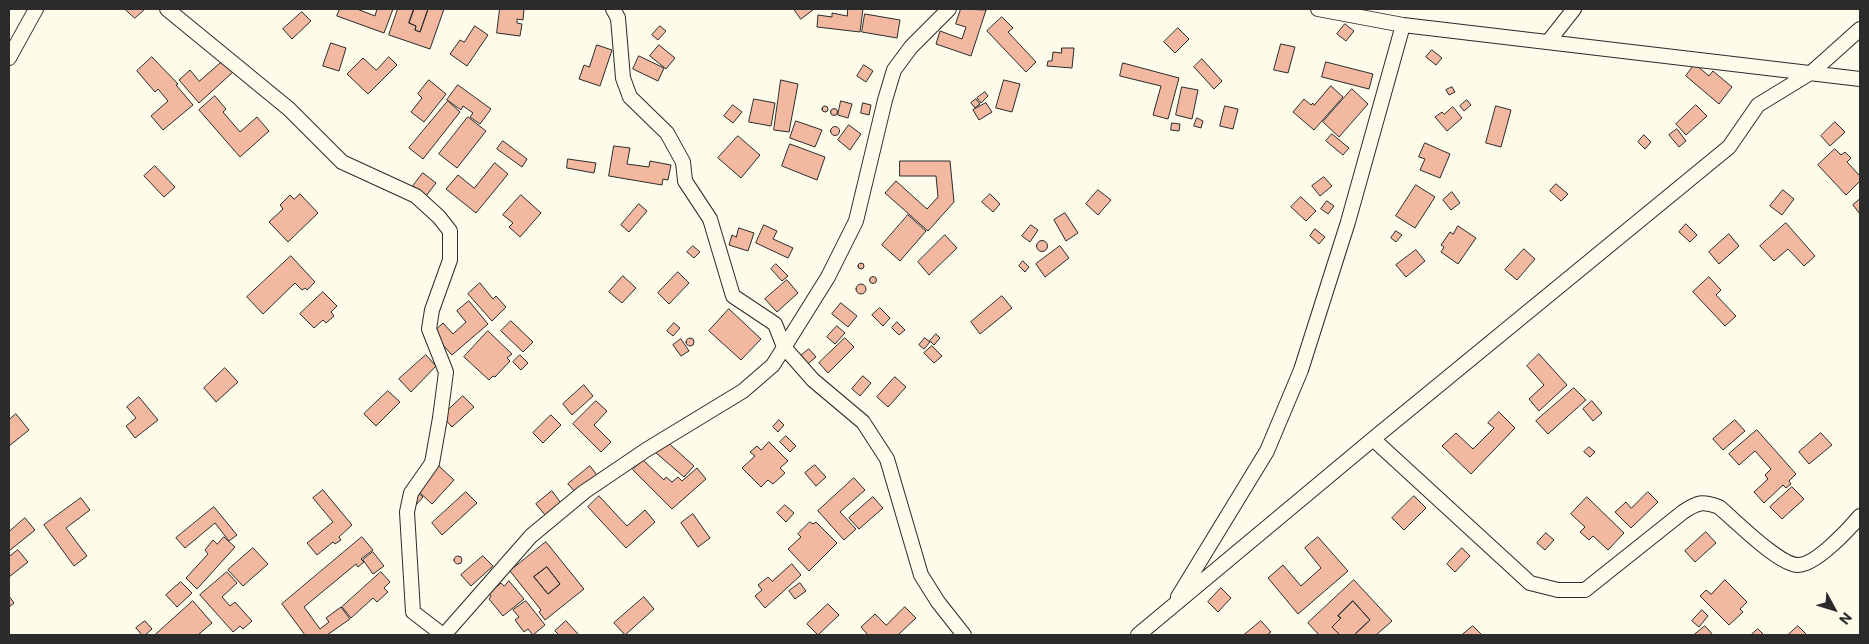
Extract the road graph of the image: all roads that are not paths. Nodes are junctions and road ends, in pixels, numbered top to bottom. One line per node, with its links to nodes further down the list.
1 (36, 9): 11 (street)
2 (167, 9): 18 (street)
3 (613, 9): 14 (street)
4 (949, 9): 14 (street)
5 (1318, 9): 7 (street)
6 (1574, 9): 10 (street)
7 (1367, 13): 8 (street)
8 (1403, 25): 10 (street); 17 (street)
9 (1860, 29): 12 (street)
10 (1548, 42): 12 (street)
11 (9, 58)
12 (1812, 72): 13 (street); 15 (street)
13 (1860, 79)
14 (784, 348): 18 (street); 19 (street)
15 (1373, 439): 16 (street); 17 (street)
16 (1860, 516)
17 (1171, 608): 20 (street)
18 (444, 635)
19 (964, 635)
20 (1138, 635)

